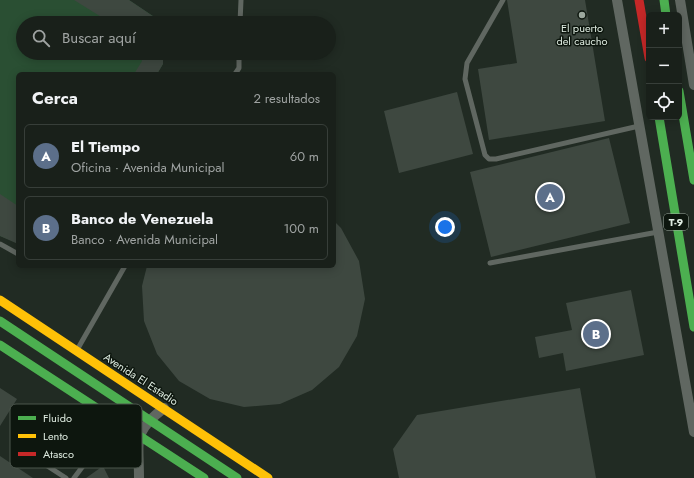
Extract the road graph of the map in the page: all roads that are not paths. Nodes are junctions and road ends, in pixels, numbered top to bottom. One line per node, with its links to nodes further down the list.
1 (241, 0): 8 (lane)
2 (503, 0): 15 (lane)
3 (617, 0): 15 (street, T-9)
4 (639, 0): 9 (main road)
5 (664, 0): 7 (main road)
6 (680, 0): 12 (street)
7 (666, 12)
8 (240, 16)
9 (647, 48)
10 (239, 60): 11 (lane)
11 (236, 72)
12 (694, 85)
13 (682, 109): 16 (main road)
14 (660, 120): 24 (main road, T-9)
15 (639, 126): 17 (street, T-9)
16 (694, 180)
17 (658, 232): 20 (lane); 33 (street, T-9)
18 (0, 244): 19 (lane)
19 (16, 253)
20 (490, 263)
21 (124, 268): 26 (lane)
22 (0, 300): 26 (main road, Avenida El Estadio)
23 (0, 321): 28 (main road)
24 (694, 327)
25 (0, 345): 27 (main road)
26 (76, 351): 29 (main road, Avenida El Estadio)
27 (90, 404)
28 (125, 404)
29 (164, 408): 31 (street); 43 (main road, Avenida El Estadio)
30 (142, 415): 31 (main road)
31 (149, 420): 32 (street); 42 (main road)
32 (142, 430)
33 (694, 432)
34 (142, 438): 41 (main road)
35 (51, 468): 38 (lane)
36 (82, 468): 39 (lane)
37 (139, 468): 40 (street)
38 (66, 478)
39 (74, 478)
40 (139, 478)
41 (204, 478)
42 (237, 478)
43 (268, 478)

